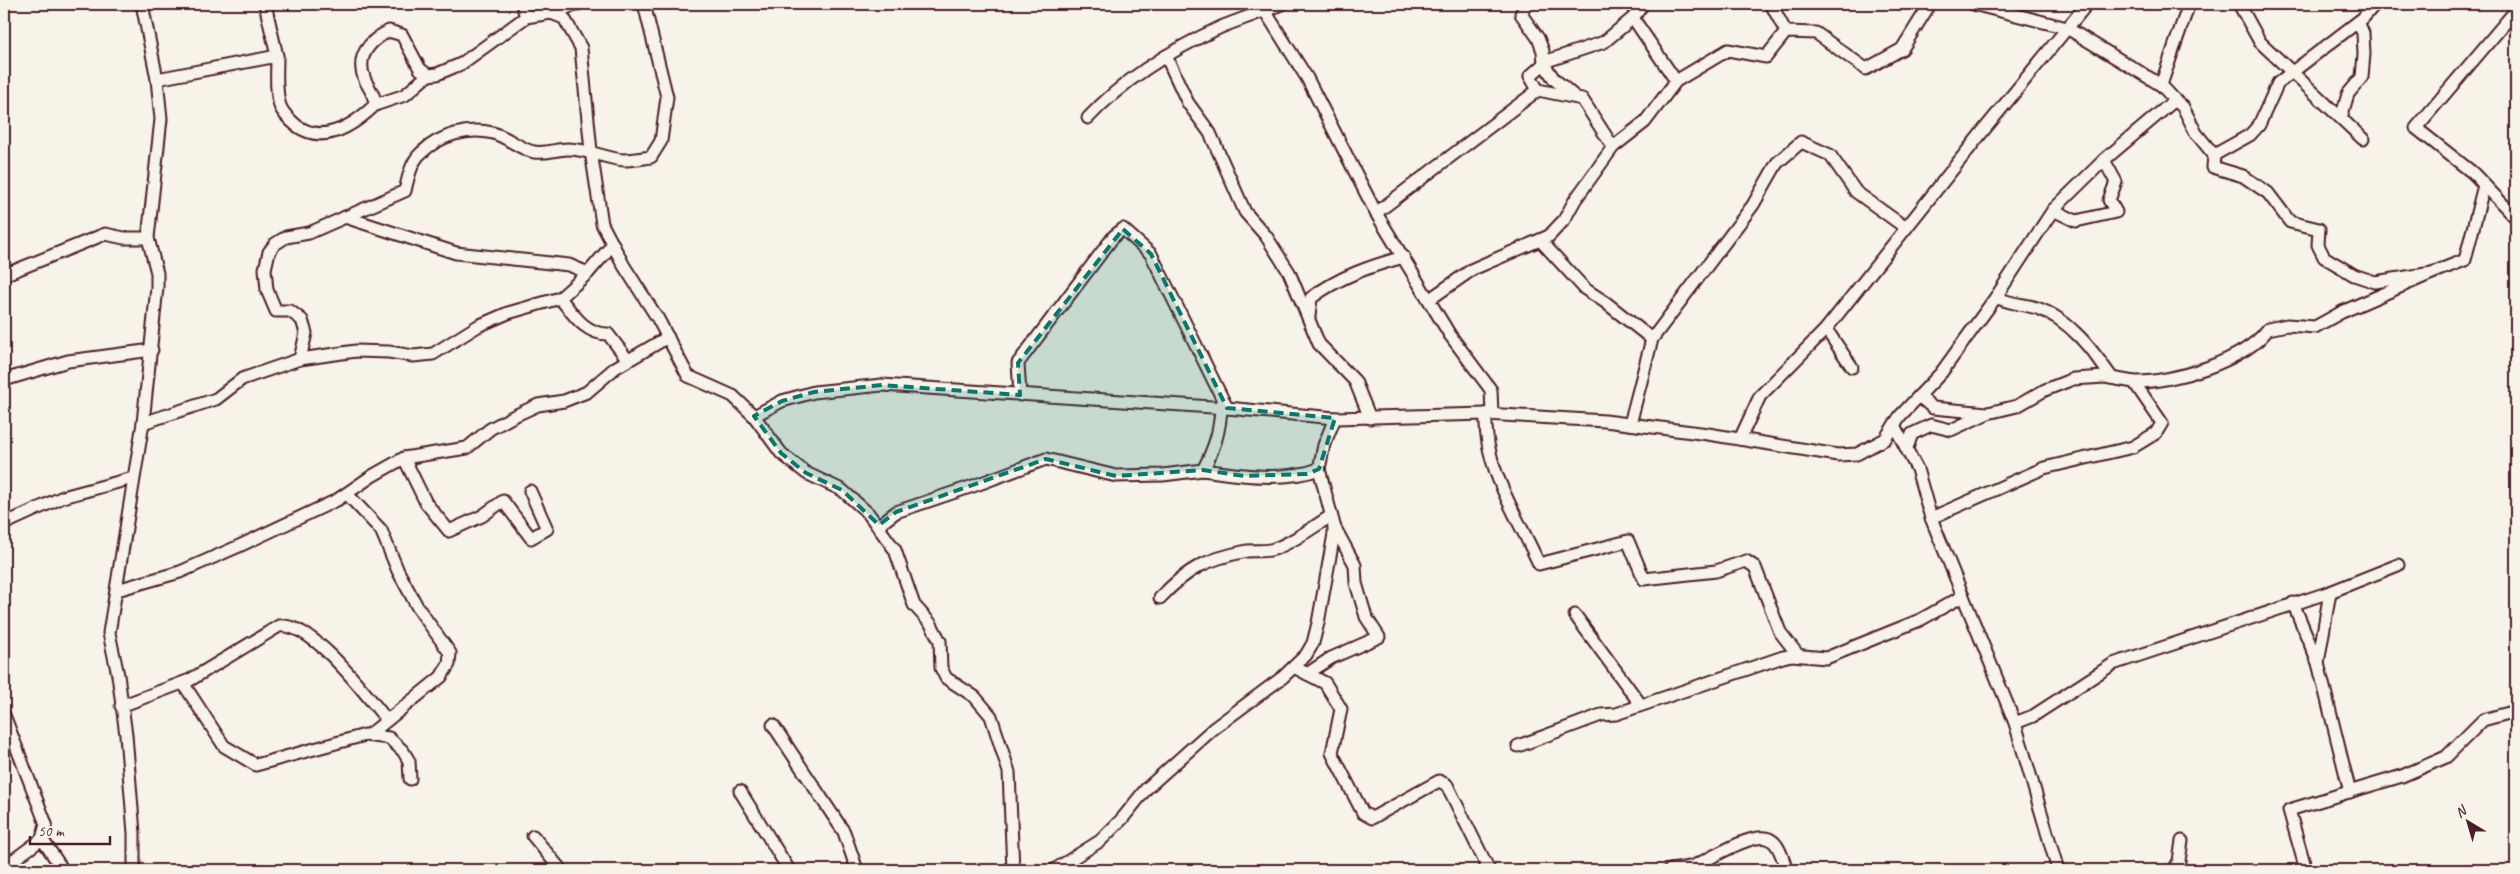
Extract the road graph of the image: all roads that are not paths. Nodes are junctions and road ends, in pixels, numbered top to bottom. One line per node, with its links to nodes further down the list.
1 (142, 4): 29 (street)
2 (265, 4): 24 (street)
3 (522, 4): 19 (street)
4 (578, 4): 18 (street)
5 (644, 4): 40 (street)
6 (1282, 4): 17 (street)
7 (1526, 4): 26 (street)
8 (1643, 4): 20 (street)
9 (1771, 4): 23 (street)
10 (1930, 4): 23 (street)
11 (1973, 4): 22 (street)
12 (2087, 4): 22 (street)
13 (2189, 4): 31 (street)
14 (2239, 4): 27 (street)
15 (2375, 4): 21 (street)
16 (2516, 10): 43 (street)
17 (1265, 11): 25 (street); 45 (street)
18 (551, 13): 19 (street); 40 (street)
19 (526, 17): 28 (street)
20 (1632, 18): 26 (street); 30 (street)
21 (2358, 22): 27 (street); 37 (street)
22 (2067, 28): 31 (street); 48 (street)
23 (1786, 32): 30 (street)
24 (277, 56): 29 (street); 35 (street)
25 (1166, 56): 36 (street); 59 (street)
26 (1544, 64): 32 (street); 33 (street)
27 (2292, 72): 37 (street); 41 (street)
28 (428, 75): 35 (street); 35 (street)
29 (157, 78): 49 (street)
30 (1676, 81): 39 (street)
31 (2161, 85): 34 (street)
32 (1538, 90): 33 (street); 45 (street)
33 (1576, 98): 39 (street)
34 (2175, 100): 41 (street); 42 (street)
35 (375, 105)
36 (1088, 118)
37 (2341, 118): 38 (street)
38 (2363, 139)
39 (1614, 147): 50 (street)
40 (591, 151): 46 (street); 51 (street)
41 (2214, 155): 54 (street)
42 (2104, 160): 44 (street); 44 (street)
43 (2484, 185): 47 (street); 54 (street)
44 (2053, 210): 56 (street)
45 (1376, 213): 52 (street)
46 (345, 217): 53 (street); 64 (street)
47 (2516, 218)
48 (1906, 228): 60 (street); 62 (street)
49 (148, 238): 55 (street); 63 (street)
50 (1540, 240): 58 (street); 62 (street)
51 (613, 244): 53 (street); 61 (street)
52 (1404, 256): 58 (street); 59 (street)
53 (588, 273): 57 (street)
54 (2432, 273): 69 (street)
55 (4, 275)
56 (1996, 297): 67 (street); 71 (street)
57 (560, 298): 64 (street); 65 (street)
58 (1430, 299): 74 (street)
59 (1308, 318): 77 (street)
60 (1826, 329): 66 (street); 81 (street)
61 (668, 337): 65 (street); 75 (street)
62 (1652, 340): 79 (street)
63 (152, 350): 68 (street); 78 (street)
64 (300, 359): 78 (street)
65 (628, 360): 83 (street)
66 (1852, 367)
67 (2112, 378): 69 (street); 73 (street)
68 (4, 380)
69 (2134, 382): 89 (street)
70 (1020, 395): 72 (street); 72 (street); 75 (street)
71 (1919, 396): 73 (street); 80 (street)
72 (1224, 407): 76 (street); 84 (street)
73 (1988, 413): 82 (street)
74 (1489, 414): 77 (street); 79 (street); 100 (street)
75 (754, 416): 92 (street)
76 (1336, 418): 77 (street); 85 (street)
77 (1370, 418)
78 (143, 423): 86 (street)
79 (1630, 424): 81 (street)
80 (1894, 425): 81 (street); 82 (street)
81 (1740, 439)
82 (1906, 448): 89 (street)
83 (404, 458): 87 (street); 88 (street)
84 (1203, 470): 85 (street); 92 (street)
85 (1319, 470): 90 (street)
86 (133, 478): 91 (street); 94 (street)
87 (530, 492)
88 (347, 494): 94 (street); 111 (street)
89 (1931, 518): 96 (street)
90 (1333, 520): 97 (street); 101 (street); 103 (street)
91 (4, 524)
92 (879, 525): 128 (street)
93 (2398, 565): 95 (street)
94 (117, 590): 108 (street)
95 (2330, 592): 98 (street); 102 (street)
96 (1963, 596): 100 (street); 112 (street)
97 (1160, 598)
98 (2293, 603): 102 (street); 112 (street)
99 (1575, 615): 107 (street)
100 (1798, 656): 107 (street)
101 (1328, 660): 104 (street); 105 (street)
102 (2318, 663): 118 (street)
103 (1294, 666): 104 (street); 129 (street)
104 (1306, 674): 105 (street)
105 (1325, 683): 130 (street)
106 (183, 684): 108 (street); 111 (street); 114 (street)
107 (1641, 705): 115 (street)
108 (121, 706): 124 (street)
109 (2516, 711): 118 (street)
110 (4, 715): 120 (street)
111 (387, 720): 114 (street)
112 (2015, 723): 133 (street)
113 (773, 725): 127 (street)
114 (369, 736): 116 (street)
115 (1518, 746)
116 (410, 778)
117 (740, 791): 126 (street)
118 (2350, 792): 135 (street)
119 (533, 836): 125 (street)
120 (42, 839): 122 (street); 123 (street)
121 (2182, 841): 134 (street)
122 (4, 867)
123 (63, 870)
124 (134, 870)
125 (561, 870)
126 (789, 870)
127 (857, 870)
128 (1013, 870)
129 (1054, 870)
130 (1489, 870)
131 (1670, 870): 132 (street)
132 (1786, 870)
133 (2058, 870)
134 (2174, 870)
135 (2306, 870)

